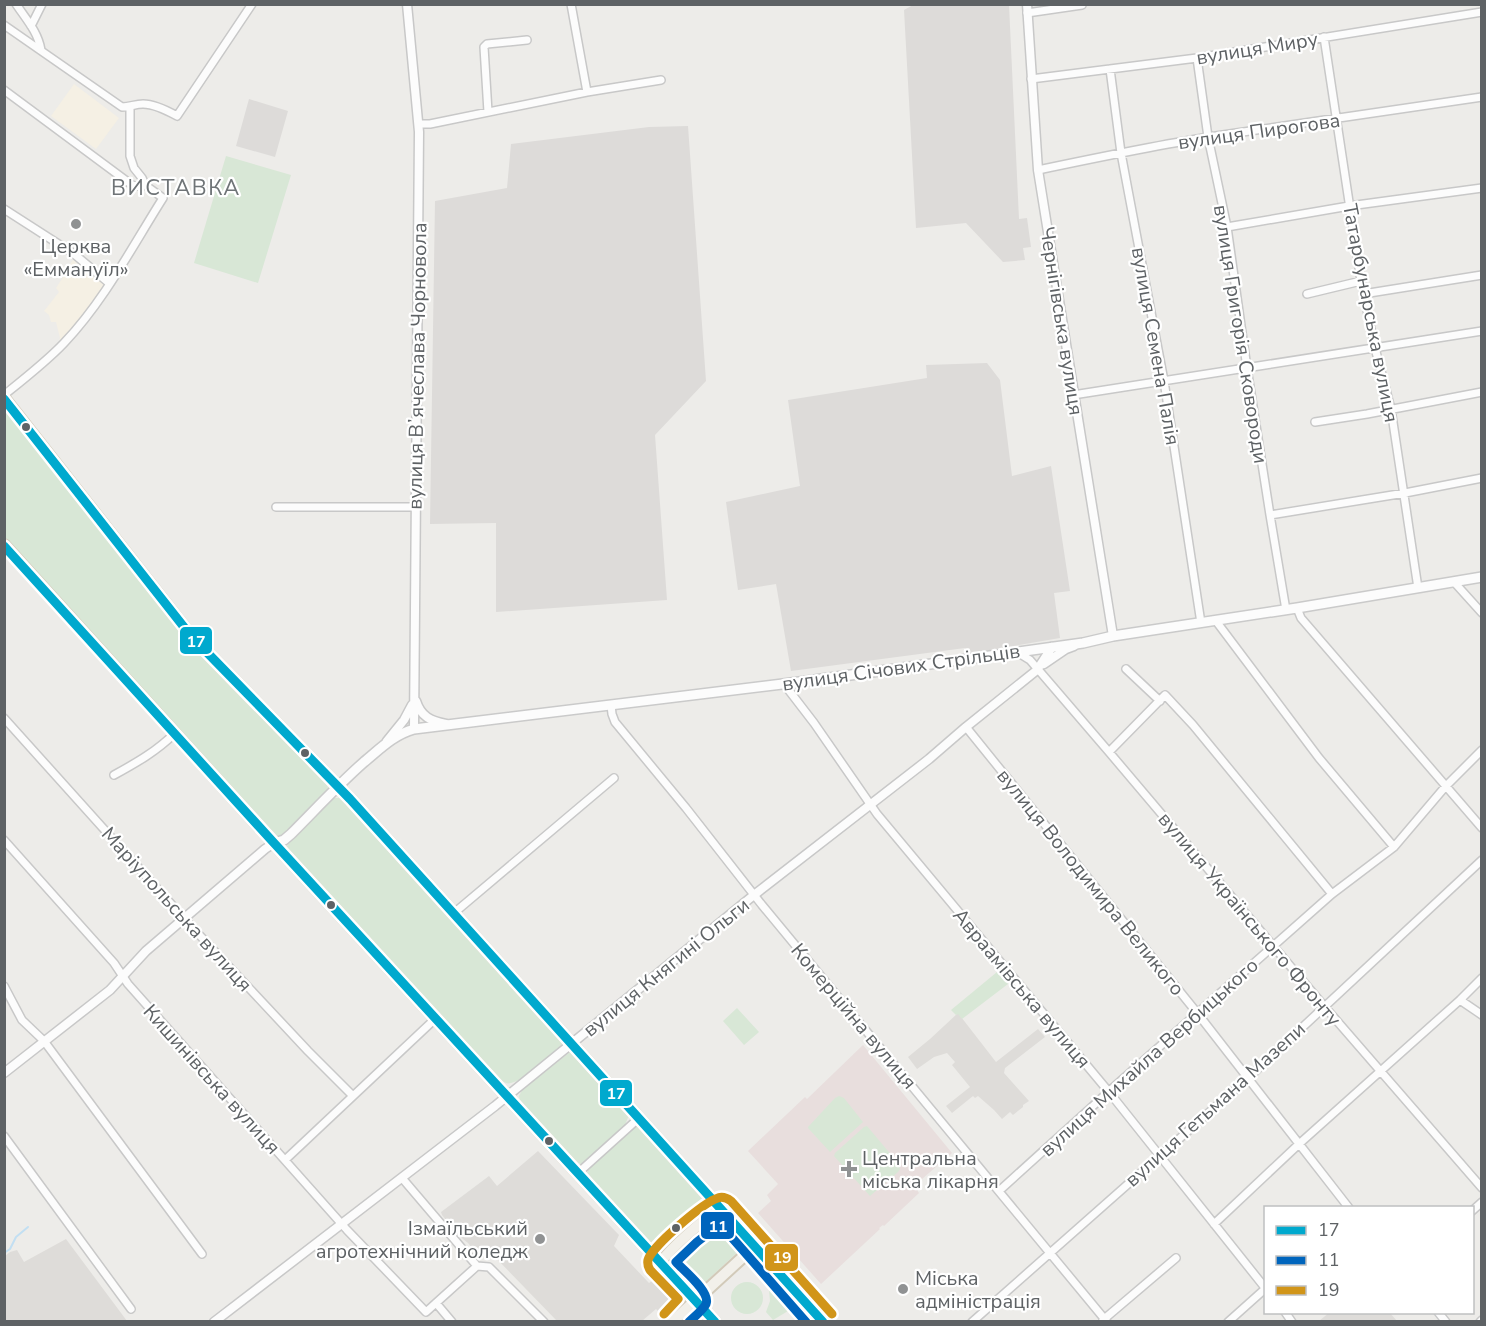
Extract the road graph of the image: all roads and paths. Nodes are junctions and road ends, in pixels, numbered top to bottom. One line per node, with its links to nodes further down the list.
1 (16, 4): 10 (street)
2 (42, 4): 10 (street)
3 (252, 4): 21 (street)
4 (407, 4): 24 (street, вулиця Вʼячеслава Чорновола)
5 (571, 4): 19 (street)
6 (1082, 5): 7 (street)
7 (1027, 9): 16 (street, Чернігівська вулиця)
8 (1482, 12): 11 (street, вулиця Миру)
9 (4, 25): 13 (street)
10 (32, 26): 13 (street)
11 (1324, 37): 14 (street, вулиця Миру); 23 (street, Татарбунарська вулиця)
12 (527, 40): 22 (street)
13 (41, 50): 21 (street)
14 (1197, 58): 15 (street, вулиця Миру); 25 (street, вулиця Григорія Сковороди)
15 (1110, 69): 16 (street, вулиця Миру); 26 (street, вулиця Семена Палія)
16 (1031, 79): 27 (street, Чернігівська вулиця)
17 (661, 80): 19 (street)
18 (4, 90): 28 (street)
19 (587, 92): 22 (street)
20 (1482, 97): 23 (street, вулиця Пирогова)
21 (130, 107): 28 (street)
22 (488, 112): 24 (street)
23 (1336, 120): 25 (street, вулиця Пирогова); 30 (street, Татарбунарська вулиця)
24 (419, 124): 50 (street, вулиця Вʼячеслава Чорновола)
25 (1208, 137): 26 (street, вулиця Пирогова); 32 (street, вулиця Григорія Сковороди)
26 (1121, 153): 27 (street, вулиця Пирогова); 41 (street, вулиця Семена Палія)
27 (1038, 170): 43 (street, Чернігівська вулиця)
28 (145, 185): 35 (street)
29 (1482, 188): 30 (street)
30 (1349, 206): 32 (street); 34 (street, Татарбунарська вулиця)
31 (4, 209): 35 (street)
32 (1227, 227): 40 (street, вулиця Григорія Сковороди)
33 (1482, 275): 37 (street)
34 (1361, 281): 36 (street); 37 (street, Татарбунарська вулиця)
35 (109, 283): 44 (street)
36 (1307, 294)
37 (1364, 294): 39 (street, Татарбунарська вулиця)
38 (1482, 331): 39 (street)
39 (1375, 348): 40 (street); 45 (street, Татарбунарська вулиця)
40 (1247, 368): 41 (street); 51 (street, вулиця Григорія Сковороди)
41 (1164, 381): 43 (street); 60 (street, вулиця Семена Палія)
42 (1482, 392): 45 (street)
43 (1074, 395): 61 (street, Чернігівська вулиця)
44 (4, 396): 81 (main road)
45 (1391, 409): 46 (street); 48 (street, Татарбунарська вулиця)
46 (1316, 422)
47 (1482, 478): 48 (street)
48 (1404, 493): 51 (street); 55 (street, Татарбунарська вулиця)
49 (276, 507): 50 (street)
50 (416, 507): 68 (street, вулиця Вʼячеслава Чорновола)
51 (1270, 515): 57 (street, вулиця Григорія Сковороди)
52 (4, 544): 75 (main road)
53 (1482, 576): 54 (main road, вулиця Січових Стрільців)
54 (1454, 582): 55 (main road, вулиця Січових Стрільців); 58 (street)
55 (1418, 588): 56 (main road, вулиця Січових Стрільців)
56 (1297, 608): 57 (main road, вулиця Січових Стрільців); 82 (street)
57 (1286, 610): 59 (main road, вулиця Січових Стрільців)
58 (1482, 613)
59 (1216, 621): 60 (main road, вулиця Січових Стрільців); 87 (street)
60 (1201, 623): 61 (main road, вулиця Січових Стрільців)
61 (1113, 636): 62 (main road, вулиця Січових Стрільців)
62 (1083, 643): 63 (main road, вулиця Січових Стрільців); 66 (street)
63 (1052, 647): 64 (main road, вулиця Січових Стрільців); 66 (street, вулиця Княгині Ольги)
64 (1017, 652): 66 (street, вулиця Українського Фронту); 67 (main road, вулиця Січових Стрільців)
65 (1126, 669): 69 (street)
66 (1037, 670): 73 (street, вулиця Княгині Ольги); 78 (street, вулиця Українського Фронту)
67 (784, 684): 70 (main road, вулиця Січових Стрільців); 83 (street, Авраамівська вулиця)
68 (414, 696): 72 (street); 74 (street, вулиця Вʼячеслава Чорновола); 76 (street)
69 (1160, 701): 78 (street); 89 (street)
70 (611, 705): 72 (main road, вулиця Січових Стрільців); 90 (street, Комерційна вулиця)
71 (4, 718): 92 (street, Маріупольська вулиця)
72 (450, 724): 74 (main road, вулиця Січових Стрільців)
73 (966, 727): 83 (street, вулиця Княгині Ольги); 99 (street, вулиця Володимира Великого)
74 (414, 729): 76 (main road, вулиця Січових Стрільців)
75 (175, 733): 79 (street); 86 (main road)
76 (384, 745): 81 (main road, вулиця Січових Стрільців)
77 (1482, 750): 82 (street, вулиця Михайла Вербицького)
78 (1109, 752): 93 (street, вулиця Українського Фронту)
79 (114, 775)
80 (614, 778): 91 (street)
81 (338, 786): 86 (main road, вулиця Січових Стрільців); 91 (main road)
82 (1445, 787): 84 (street); 87 (street, вулиця Михайла Вербицького)
83 (871, 805): 90 (street, вулиця Княгині Ольги); 107 (street, Авраамівська вулиця)
84 (1482, 828)
85 (4, 840): 94 (street, Кишинівська вулиця)
86 (274, 843): 92 (street); 101 (main road)
87 (1394, 847): 89 (street, вулиця Михайла Вербицького)
88 (1482, 860): 98 (street, вулиця Гетьмана Мазепи)
89 (1332, 894): 93 (street, вулиця Михайла Вербицького)
90 (754, 895): 103 (street, вулиця Княгині Ольги); 118 (street, Комерційна вулиця)
91 (454, 913): 103 (main road)
92 (184, 917): 94 (street); 109 (street, Маріупольська вулиця)
93 (1273, 947): 98 (street, вулиця Українського Фронту); 99 (street, вулиця Михайла Вербицького)
94 (123, 977): 102 (street); 114 (street, Кишинівська вулиця)
95 (1482, 978): 97 (street)
96 (4, 986): 102 (street)
97 (1460, 1000): 100 (street); 104 (street)
98 (1324, 1006): 104 (street, вулиця Українського Фронту); 106 (street, вулиця Гетьмана Мазепи)
99 (1198, 1014): 106 (street, вулиця Володимира Великого); 107 (street, вулиця Михайла Вербицького)
100 (1482, 1015)
101 (436, 1018): 108 (main road); 109 (street)
102 (44, 1041): 105 (street); 125 (street)
103 (572, 1043): 108 (street, вулиця Княгині Ольги); 110 (main road)
104 (1381, 1071): 112 (street); 117 (street, вулиця Українського Фронту)
105 (4, 1073)
106 (1248, 1078): 112 (street, вулиця Володимира Великого); 113 (street, вулиця Гетьмана Мазепи)
107 (1109, 1092): 113 (street, Авраамівська вулиця); 118 (street, вулиця Михайла Вербицького)
108 (508, 1095): 115 (main road); 116 (street, вулиця Княгині Ольги)
109 (353, 1096): 114 (street)
110 (639, 1118): 115 (street); 120 (main road)
111 (4, 1136): 133 (street)
112 (1299, 1144): 119 (street, вулиця Володимира Великого); 122 (street)
113 (1161, 1156): 122 (street, Авраамівська вулиця); 124 (street, вулиця Гетьмана Мазепи)
114 (285, 1160): 121 (street, Кишинівська вулиця)
115 (579, 1173): 127 (main road)
116 (402, 1178): 121 (street, вулиця Княгині Ольги); 128 (street)
117 (1482, 1188)
118 (999, 1191): 124 (street, Комерційна вулиця)
119 (1347, 1206)
120 (722, 1209): 123 (main road); 127 (main road)
121 (342, 1224): 132 (street, Кишинівська вулиця); 135 (street, вулиця Княгині Ольги)
122 (1214, 1224): 129 (street, Авраамівська вулиця)
123 (755, 1246): 131 (main road); 140 (main road)
124 (1050, 1252): 134 (street, Комерційна вулиця); 141 (street, вулиця Гетьмана Мазепи)
125 (202, 1254)
126 (1176, 1258): 134 (street)
127 (660, 1263): 131 (main road)
128 (477, 1266): 132 (street); 137 (street)
129 (1264, 1287)
130 (1264, 1289): 142 (street)
131 (695, 1299): 138 (main road); 139 (main road)
132 (436, 1303): 136 (street)
133 (131, 1310)
134 (1105, 1320)
135 (214, 1322)
136 (452, 1322)
137 (544, 1322)
138 (672, 1322)
139 (715, 1322)
140 (824, 1322)
141 (972, 1322)
142 (1228, 1322)

